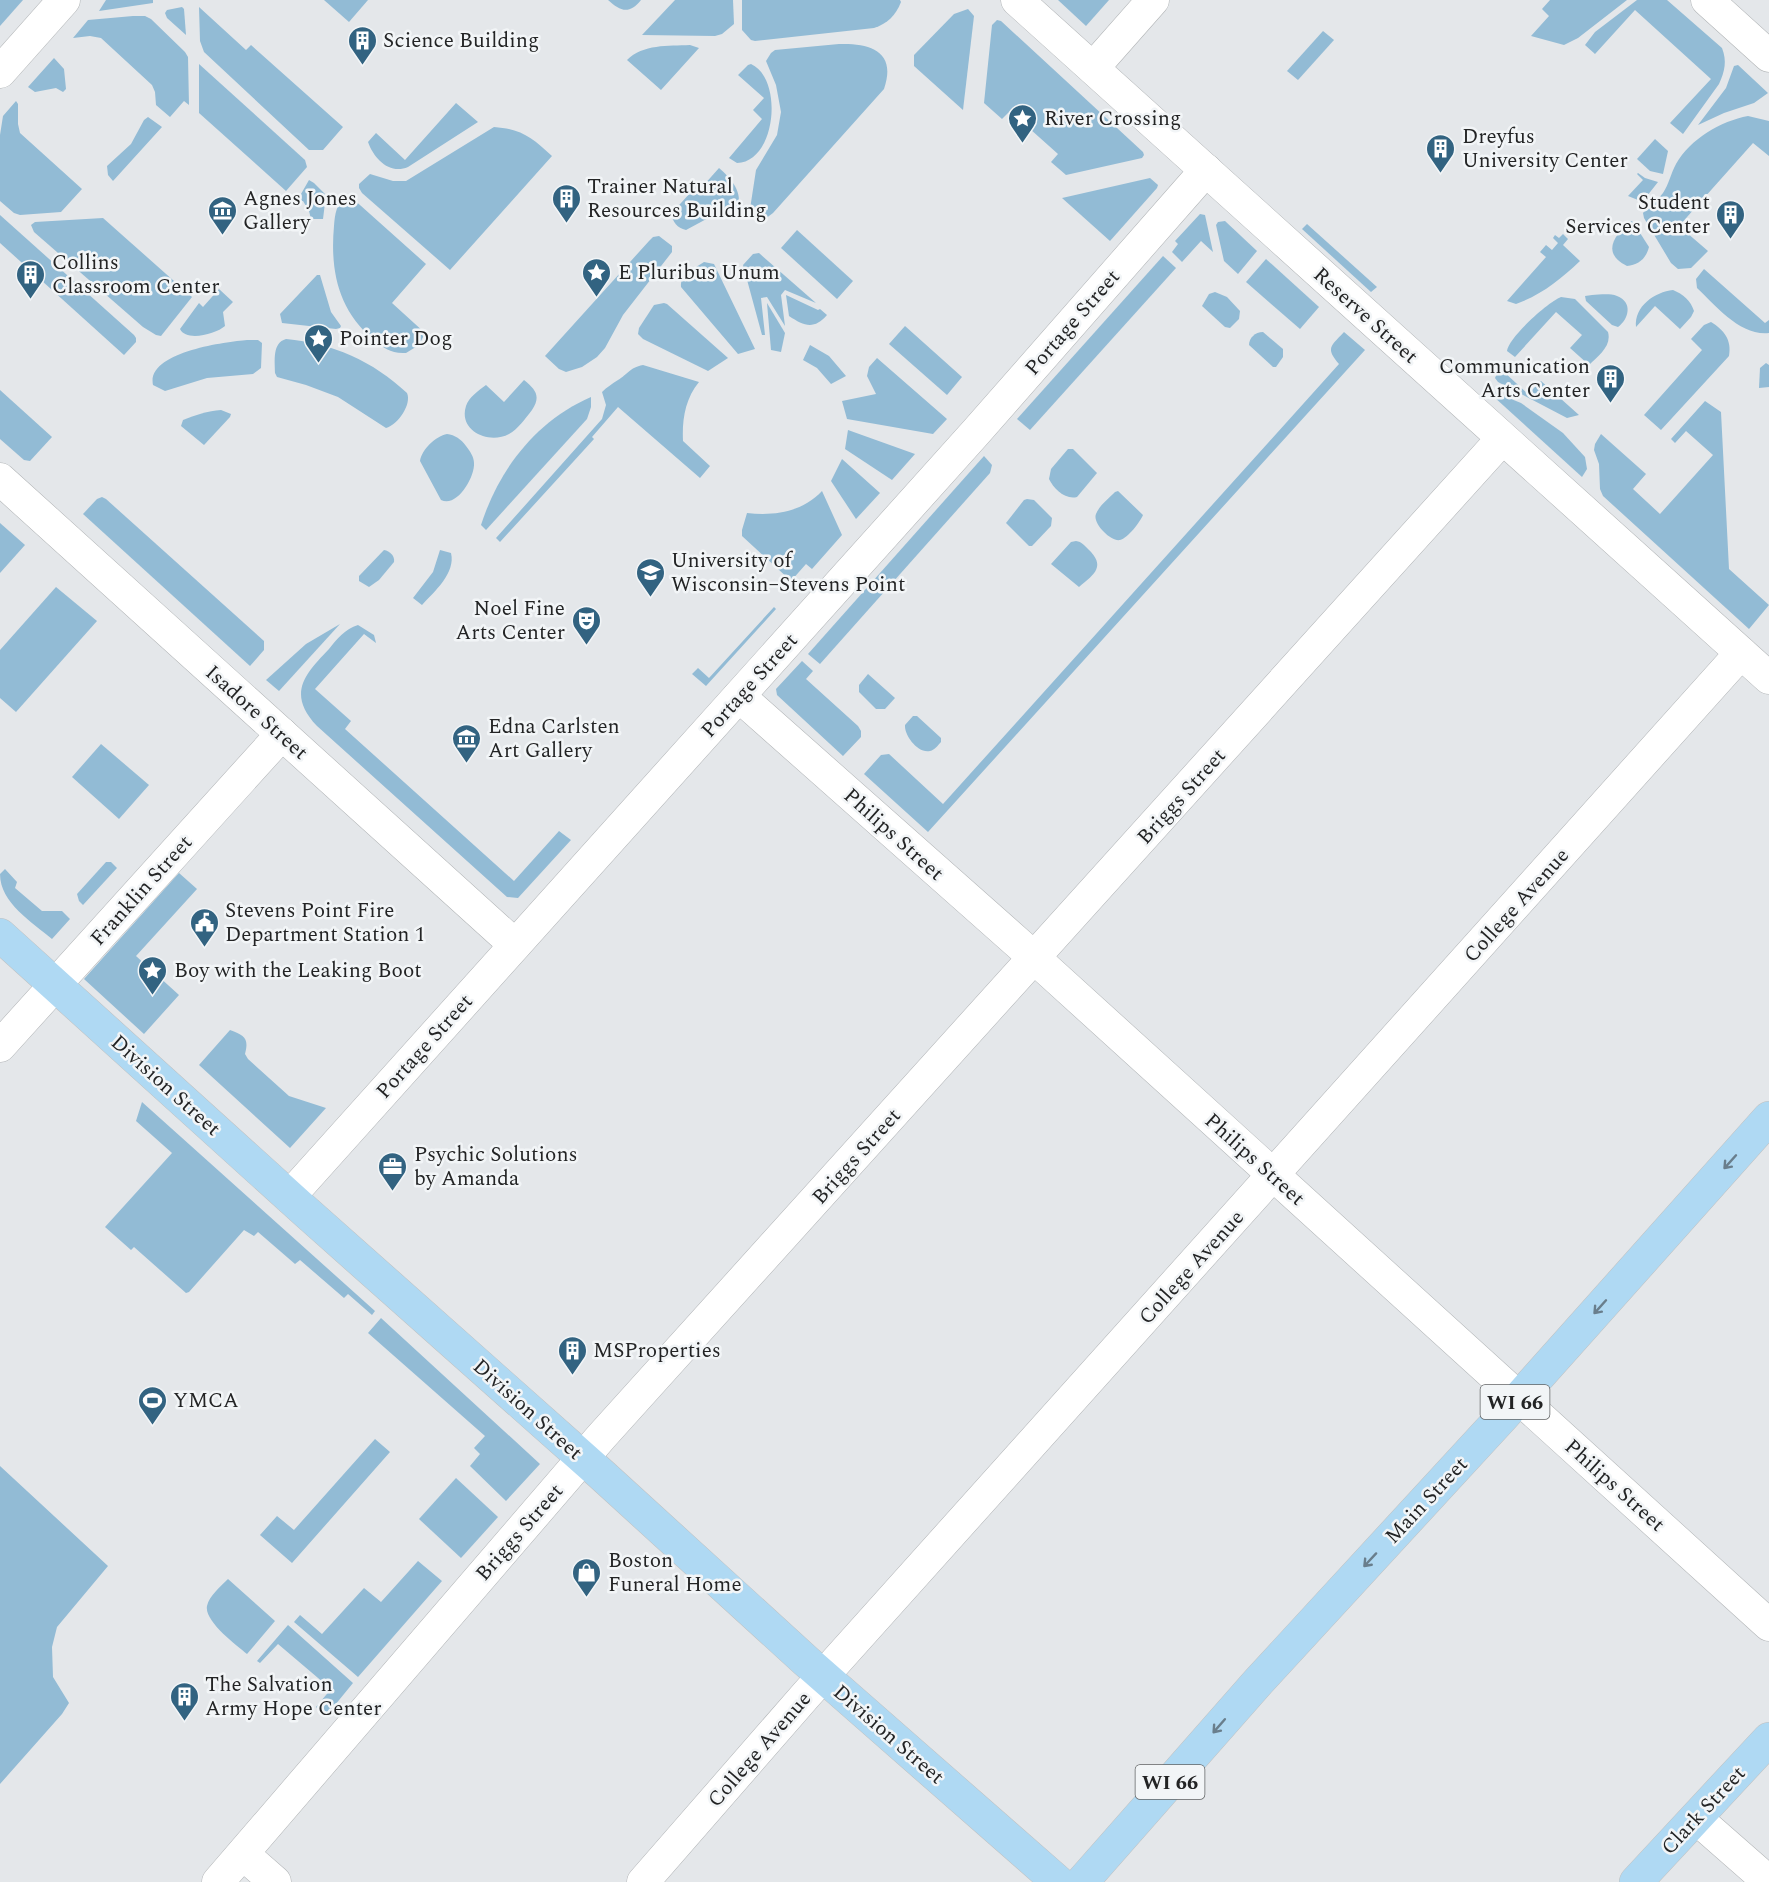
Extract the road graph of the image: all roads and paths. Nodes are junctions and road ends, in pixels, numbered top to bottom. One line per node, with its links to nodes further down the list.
1 (64, 0): 7 (street)
2 (1017, 0): 6 (street, Reserve Street)
3 (1153, 0): 6 (street)
4 (1707, 0): 5 (street)
5 (1769, 56)
6 (1093, 68): 8 (street, Reserve Street)
7 (0, 72)
8 (1206, 170): 9 (street, Reserve Street); 13 (street, Portage Street)
9 (1502, 439): 11 (street, Reserve Street); 17 (street, Briggs Street)
10 (0, 479): 14 (street, Isadore Street)
11 (1741, 653): 12 (street, Reserve Street); 21 (street, College Avenue)
12 (1769, 678)
13 (739, 696): 16 (street, Portage Street); 17 (street, Philips Street)
14 (282, 734): 16 (street, Isadore Street); 18 (street, Franklin Street)
15 (0, 935): 18 (main road, Division Street)
16 (515, 945): 22 (street, Portage Street)
17 (1035, 959): 21 (street, Philips Street); 24 (street, Briggs Street)
18 (55, 985): 19 (street, Franklin Street); 22 (main road, Division Street)
19 (0, 1046)
20 (1769, 1118): 23 (main road, Main Street / WI 66, one-way to 23)
21 (1273, 1175): 23 (street, Philips Street); 26 (street, College Avenue)
22 (289, 1197): 24 (main road, Division Street)
23 (1518, 1398): 25 (street, Philips Street); 34 (main road, Main Street / WI 66, one-way to 34)
24 (583, 1457): 26 (main road, Division Street); 29 (street, Briggs Street)
25 (1769, 1625)
26 (823, 1676): 32 (street, College Avenue); 33 (main road, Division Street)
27 (1769, 1739): 28 (main road, Clark Street)
28 (1696, 1818): 35 (main road, Clark Street); 36 (street)
29 (243, 1854): 30 (street, Briggs Street); 31 (street)
30 (218, 1882)
31 (275, 1882)
32 (643, 1882)
33 (1058, 1882)
34 (1082, 1882)
35 (1636, 1882)
36 (1769, 1882)

